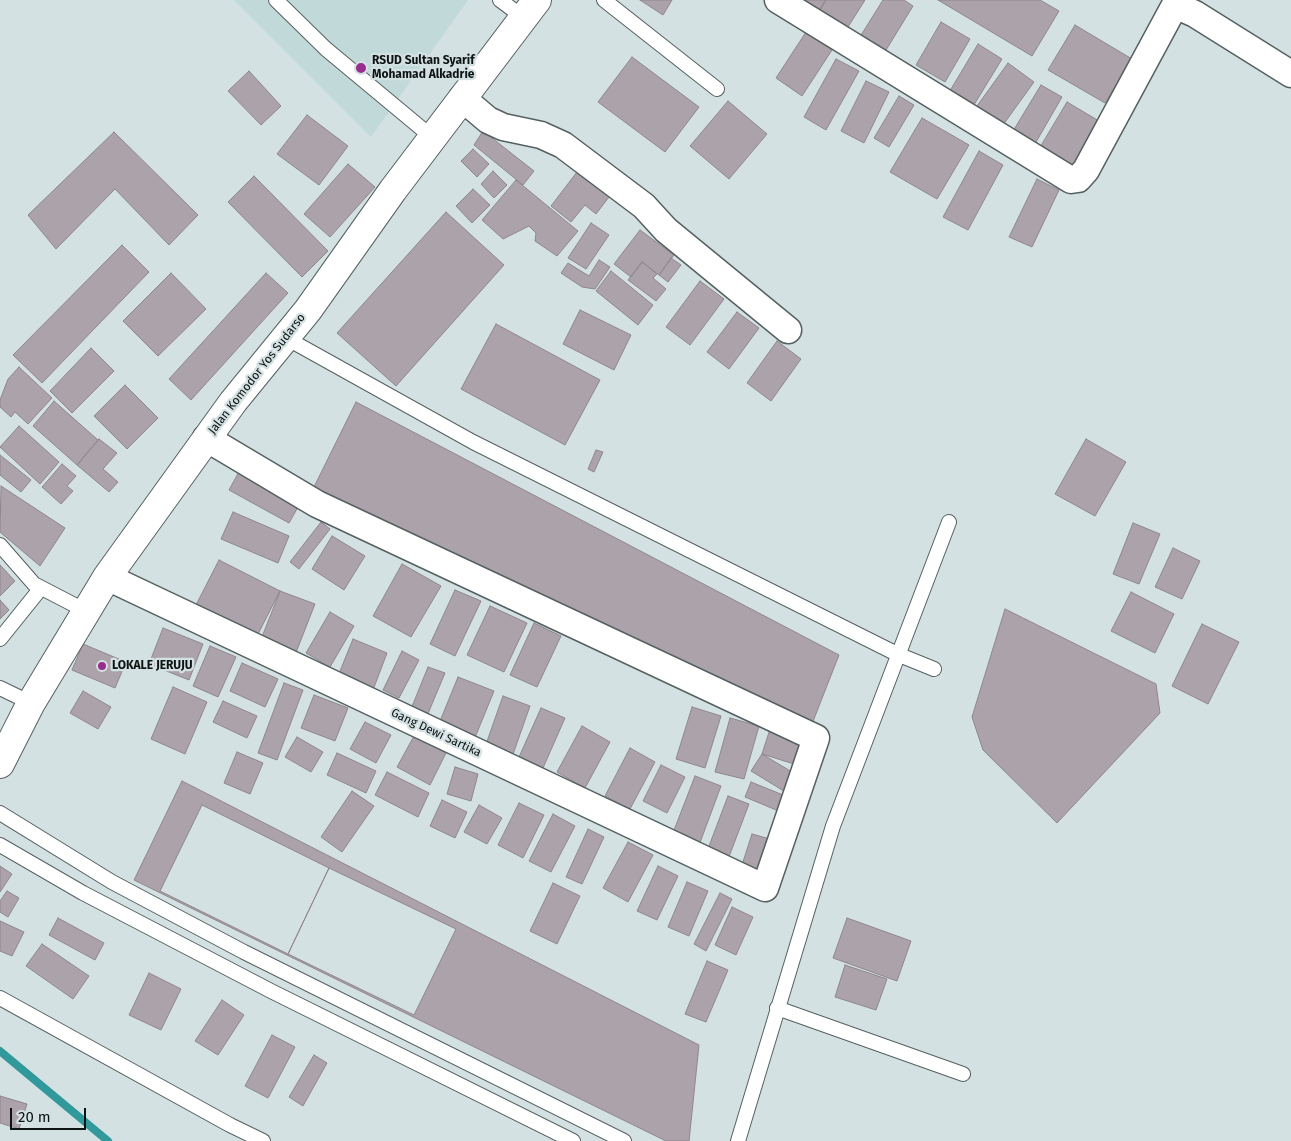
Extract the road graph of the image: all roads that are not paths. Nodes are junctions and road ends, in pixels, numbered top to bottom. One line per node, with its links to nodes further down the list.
1 (276, 0): 9 (lane)
2 (500, 0): 5 (lane)
3 (604, 0): 7 (lane)
4 (778, 0): 6 (street)
5 (530, 9): 8 (street, Jalan Komodor Yos Sudarso)
6 (1291, 74)
7 (717, 89)
8 (462, 98): 9 (street, Jalan Komodor Yos Sudarso); 10 (street)
9 (433, 138): 11 (street, Jalan Komodor Yos Sudarso)
10 (788, 330)
11 (286, 338): 12 (street, Jalan Komodor Yos Sudarso); 19 (lane)
12 (206, 438): 15 (street, Jalan Komodor Yos Sudarso); 15 (street, Gang Dewi Sartika)
13 (949, 522): 19 (lane)
14 (0, 545): 16 (lane)
15 (107, 577): 17 (street, Jalan Komodor Yos Sudarso)
16 (41, 588): 17 (lane); 18 (lane)
17 (86, 611): 22 (street, Jalan Komodor Yos Sudarso)
18 (0, 639)
19 (897, 654): 20 (lane); 27 (lane)
20 (934, 669)
21 (0, 688): 22 (lane)
22 (31, 703): 23 (street, Jalan Komodor Yos Sudarso)
23 (0, 764)
24 (0, 814): 31 (lane)
25 (0, 846): 30 (lane)
26 (0, 998): 29 (lane)
27 (777, 1008): 28 (lane); 32 (lane)
28 (963, 1074)
29 (263, 1141)
30 (573, 1141)
31 (624, 1141)
32 (738, 1141)

